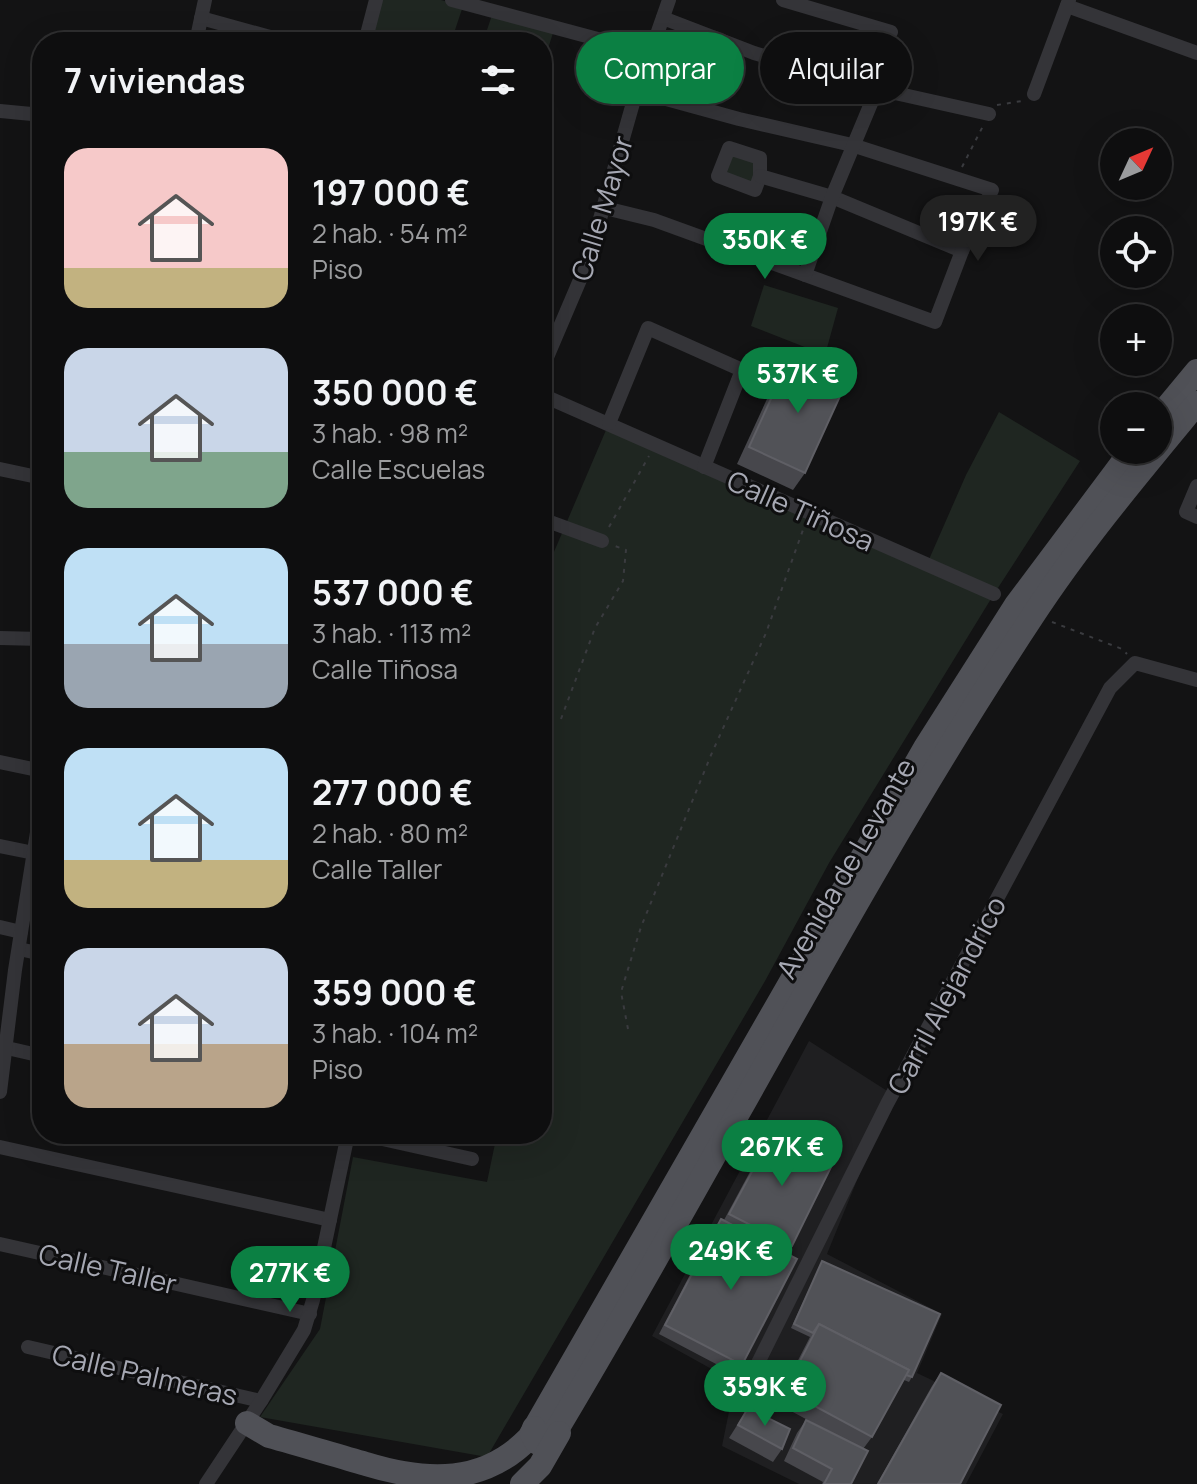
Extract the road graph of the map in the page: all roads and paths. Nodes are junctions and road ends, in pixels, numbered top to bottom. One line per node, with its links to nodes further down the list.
1 (205, 0): 8 (street)
2 (376, 0): 12 (street)
3 (452, 0): 6 (street)
4 (669, 0): 9 (street, Calle Mayor)
5 (783, 0): 15 (street)
6 (472, 2): 13 (street)
7 (1068, 3): 16 (street); 18 (street)
8 (201, 18): 10 (street); 11 (street)
9 (663, 18): 14 (street, Calle Mayor); 17 (street)
10 (198, 32)
11 (252, 32)
12 (368, 32)
13 (577, 32)
14 (658, 32)
15 (891, 32)
16 (1197, 53)
17 (760, 55)
18 (1034, 94)
19 (912, 97): 25 (street)
20 (633, 104): 29 (street, Calle Mayor)
21 (684, 104): 26 (street)
22 (870, 104): 26 (street)
23 (0, 111): 24 (street)
24 (32, 114)
25 (989, 114)
26 (852, 145): 28 (street); 30 (street)
27 (760, 176): 28 (street)
28 (832, 197): 30 (street); 31 (street)
29 (605, 208): 31 (street); 32 (street, Calle Mayor)
30 (962, 251): 31 (street)
31 (805, 275)
32 (552, 346)
33 (1197, 371): 35 (main road)
34 (552, 399): 37 (street, Calle Tiñosa)
35 (1172, 401)
36 (1197, 403): 49 (main road, Avenida de Levante)
37 (609, 423): 38 (street, Calle Tiñosa); 40 (street)
38 (654, 444): 40 (street, Calle Tiñosa); 47 (path)
39 (1121, 464): 80 (main road, Avenida de Levante)
40 (704, 467): 44 (street, Calle Tiñosa)
41 (0, 469): 42 (street)
42 (32, 476)
43 (1197, 486): 45 (street)
44 (809, 513): 48 (street, Calle Tiñosa); 65 (path)
45 (1192, 514)
46 (552, 523): 47 (street)
47 (602, 541): 54 (path)
48 (994, 594)
49 (1033, 615): 52 (path); 77 (main road, Avenida de Levante)
50 (0, 638): 51 (street)
51 (32, 639)
52 (1135, 663): 53 (street); 78 (street, Carril Alejandrico)
53 (1197, 680)
54 (561, 719)
55 (0, 762): 56 (street)
56 (32, 769)
57 (0, 846): 58 (street)
58 (32, 847)
59 (32, 874): 61 (street)
60 (0, 927): 61 (street)
61 (21, 932): 62 (street)
62 (19, 949): 63 (street); 64 (street)
63 (32, 952)
64 (5, 1015): 66 (street)
65 (628, 1029)
66 (7, 1048): 67 (street); 68 (street)
67 (32, 1054)
68 (0, 1092)
69 (346, 1144): 73 (street)
70 (405, 1144): 72 (street)
71 (0, 1147): 73 (street)
72 (472, 1159)
73 (330, 1220): 75 (street)
74 (0, 1244): 75 (street, Calle Taller)
75 (310, 1314): 79 (street)
76 (28, 1347): 79 (street, Calle Palmeras)
77 (581, 1387): 80 (main road, Avenida de Levante); 84 (main road, Avenida de Levante)
78 (743, 1393)
79 (261, 1401): 81 (street)
80 (534, 1428): 81 (main road, Avenida de Levante)
81 (242, 1430): 82 (street); 83 (main road)
82 (206, 1484)
83 (393, 1484)
84 (522, 1484)

